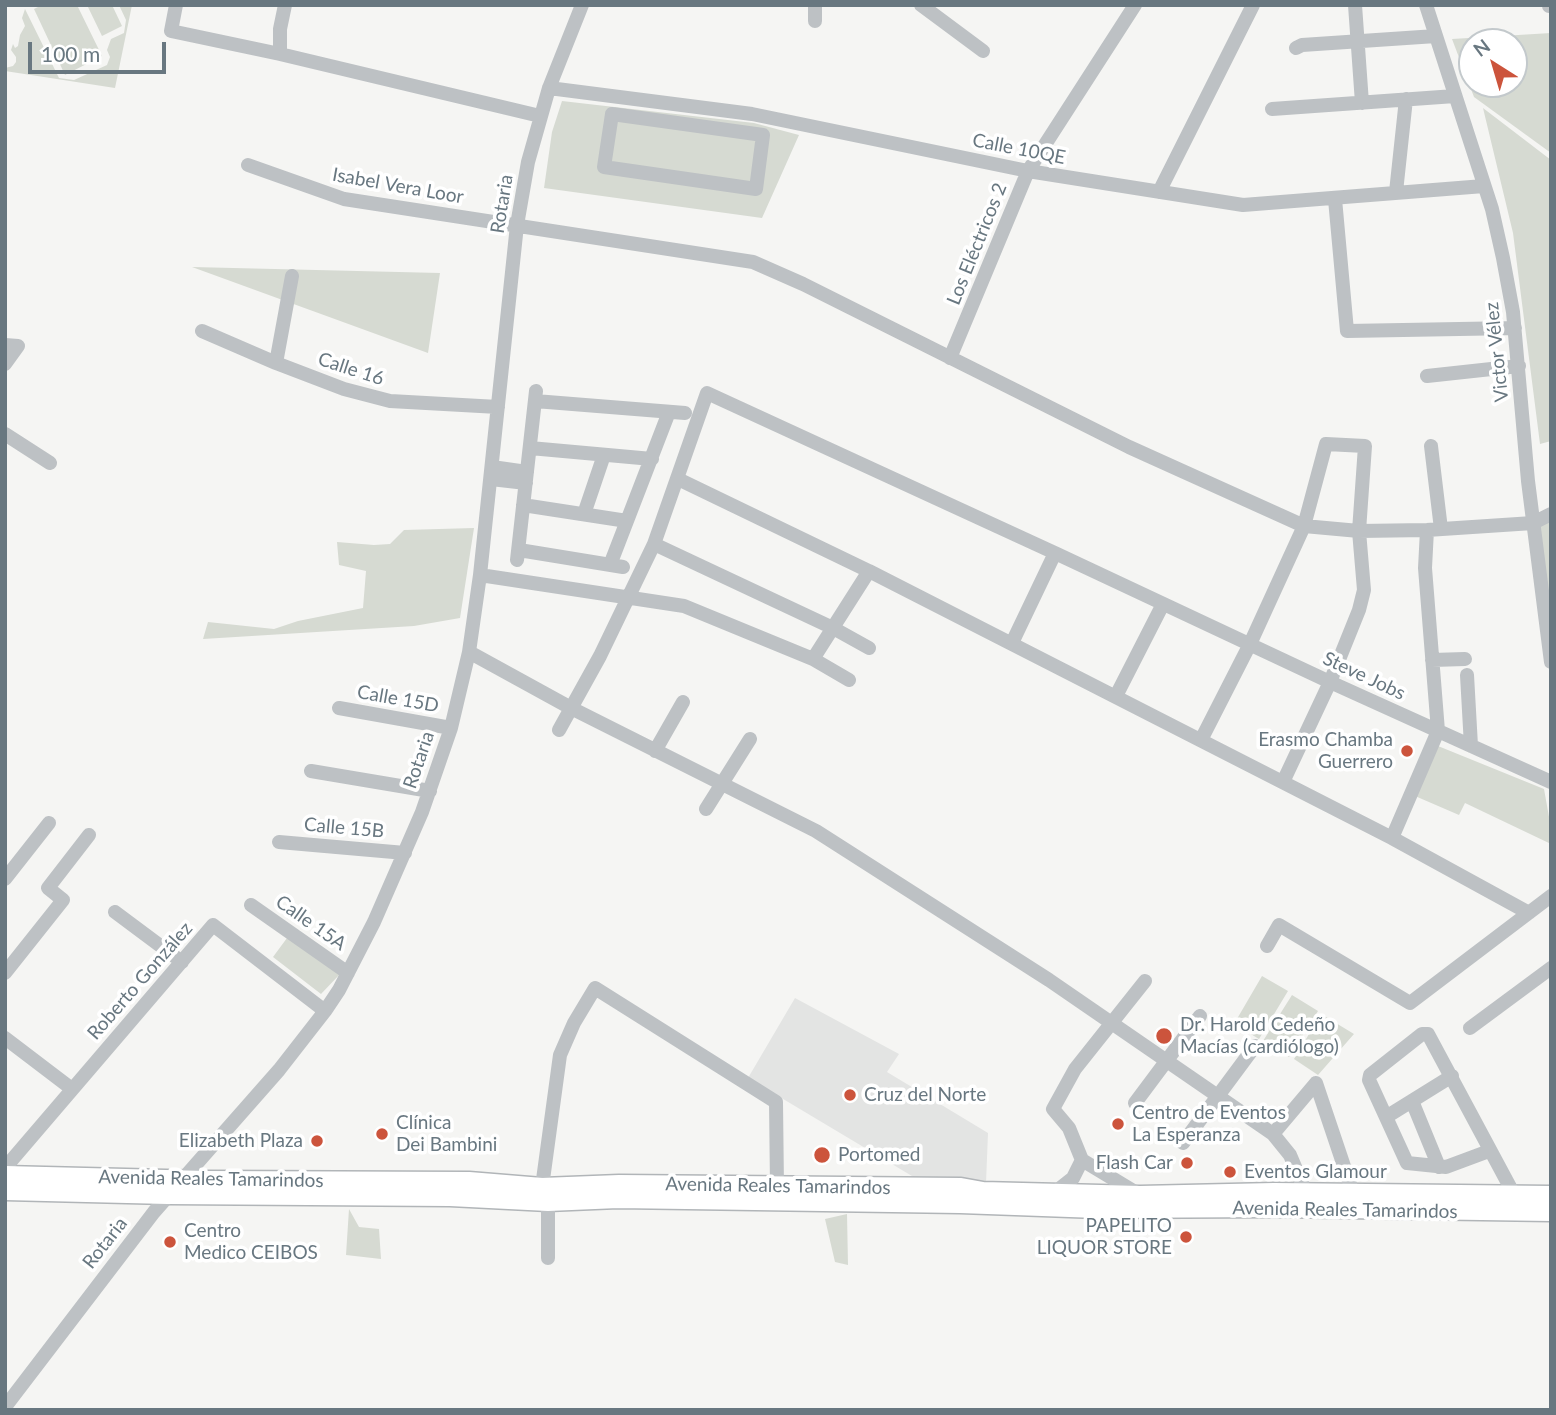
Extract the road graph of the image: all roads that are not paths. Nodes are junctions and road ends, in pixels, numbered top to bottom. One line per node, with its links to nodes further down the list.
1 (176, 5): 15 (street)
2 (285, 5): 15 (street)
3 (582, 5): 16 (street, Rotaria)
4 (815, 5): 10 (street)
5 (921, 5): 14 (street)
6 (1135, 5): 24 (street, Los Eléctricos 2)
7 (1253, 5): 26 (street)
8 (1354, 5): 12 (street)
9 (1426, 5): 11 (street, Victor Vélez)
10 (814, 21)
11 (1436, 36): 12 (street); 17 (street, Victor Vélez)
12 (1357, 41): 13 (street); 19 (street)
13 (1296, 48)
14 (983, 51)
15 (280, 54): 21 (street)
16 (550, 88): 21 (street, Rotaria); 24 (street, Calle 10QE)
17 (1455, 96): 18 (street); 25 (street, Victor Vélez)
18 (1406, 99): 19 (street); 27 (street)
19 (1362, 103): 20 (street)
20 (1272, 108)
21 (540, 116): 29 (street, Rotaria)
22 (248, 164): 29 (street, Isabel Vera Loor)
23 (604, 167): 23 (street)
24 (1028, 171): 26 (street, Calle 10QE); 34 (street, Los Eléctricos 2)
25 (1484, 186): 27 (street, Calle 10QE); 31 (street, Victor Vélez)
26 (1159, 192): 28 (street, Calle 10QE)
27 (1396, 192): 28 (street, Calle 10QE)
28 (1335, 199): 31 (street)
29 (517, 225): 34 (street, Isabel Vera Loor); 39 (street, Rotaria)
30 (292, 276): 35 (street)
31 (1515, 328): 37 (street, Victor Vélez)
32 (202, 331): 35 (street, Calle 16)
33 (5, 345): 36 (street)
34 (950, 358): 56 (street, Isabel Vera Loor)
35 (276, 363): 39 (street, Calle 16)
36 (5, 365)
37 (1520, 366): 38 (street); 55 (street, Victor Vélez)
38 (1427, 376)
39 (498, 407): 48 (street, Rotaria)
40 (669, 412): 41 (street); 44 (street); 46 (street)
41 (685, 413)
42 (5, 434): 47 (street)
43 (1431, 446): 57 (street)
44 (530, 448): 45 (street); 49 (street)
45 (604, 455): 46 (street); 52 (street)
46 (652, 458): 54 (street)
47 (50, 463)
48 (491, 473): 49 (street); 62 (street, Rotaria)
49 (526, 477): 51 (street)
50 (678, 479): 59 (street); 60 (street, Steve Jobs); 61 (street)
51 (523, 505): 52 (street); 54 (street)
52 (584, 514): 54 (street)
53 (1551, 514): 55 (street)
54 (627, 521)
55 (1533, 523): 57 (street, Isabel Vera Loor); 66 (street, Victor Vélez)
56 (1304, 526): 58 (street, Isabel Vera Loor); 58 (street); 68 (street)
57 (1434, 529): 58 (street, Isabel Vera Loor); 73 (street)
58 (1359, 531): 77 (street)
59 (654, 544): 63 (street); 65 (street)
60 (1055, 554): 64 (street, Steve Jobs); 67 (street)
61 (869, 570): 65 (street); 67 (street)
62 (480, 575): 63 (street); 70 (street, Rotaria)
63 (628, 597): 71 (street); 81 (street)
64 (1163, 604): 68 (street, Steve Jobs); 78 (street)
65 (833, 628): 69 (street); 71 (street)
66 (1549, 633): 74 (street, Victor Vélez)
67 (1012, 643): 78 (street)
68 (1250, 644): 77 (street, Steve Jobs); 86 (street)
69 (869, 648)
70 (469, 652): 81 (street); 82 (street, Rotaria)
71 (813, 659): 76 (street)
72 (1465, 659): 73 (street)
73 (1432, 660): 84 (street)
74 (1551, 662)
75 (1468, 675): 87 (street)
76 (849, 680)
77 (1330, 682): 84 (street, Steve Jobs); 90 (street)
78 (1116, 696): 86 (street)
79 (683, 702): 88 (street)
80 (339, 708): 82 (street, Calle 15D)
81 (571, 708): 83 (street); 88 (street)
82 (451, 728): 93 (street, Rotaria)
83 (559, 730)
84 (1438, 731): 87 (street, Steve Jobs); 97 (street)
85 (750, 739): 92 (street)
86 (1201, 740): 90 (street)
87 (1471, 746): 91 (street, Steve Jobs)
88 (655, 751): 92 (street)
89 (311, 771): 93 (street)
90 (1283, 782): 97 (street)
91 (1551, 782)
92 (722, 783): 94 (street); 113 (street)
93 (430, 791): 99 (street, Rotaria)
94 (706, 809)
95 (49, 822): 100 (street)
96 (89, 835): 108 (street)
97 (1392, 838): 104 (street)
98 (279, 842): 99 (street, Calle 15B)
99 (405, 853): 109 (street, Rotaria)
100 (5, 879)
101 (1551, 896): 104 (street)
102 (251, 905): 109 (street, Calle 15A)
103 (115, 912): 106 (street)
104 (1529, 913): 105 (street)
105 (1267, 946)
106 (182, 962): 111 (street, Roberto González); 119 (street, Roberto González)
107 (1551, 968): 114 (street)
108 (5, 973)
109 (348, 973): 111 (street, Rotaria)
110 (1144, 981): 113 (street)
111 (325, 1011): 131 (street, Rotaria)
112 (1200, 1016): 117 (street)
113 (1112, 1023): 117 (street); 127 (street)
114 (1470, 1028)
115 (5, 1038): 119 (street)
116 (1255, 1046): 120 (street)
117 (1166, 1061): 120 (street); 122 (street)
118 (1452, 1076): 121 (street); 123 (street); 126 (street)
119 (72, 1089): 129 (street, Roberto González)
120 (1218, 1097): 124 (street); 125 (street)
121 (1412, 1101): 123 (street); 128 (street)
122 (1135, 1103)
123 (1386, 1117): 128 (street)
124 (1273, 1134): 136 (street); 137 (street)
125 (1183, 1143)
126 (1489, 1151): 128 (street); 143 (street)
127 (1082, 1160): 135 (street); 141 (street)
128 (1439, 1167)
129 (5, 1168)
130 (5, 1175): 131 (main road, Avenida Reales Tamarindos)
131 (182, 1179): 133 (main road, Avenida Reales Tamarindos); 139 (street, Rotaria)
132 (776, 1187): 138 (main road, Avenida Reales Tamarindos); 140 (main road, Avenida Reales Tamarindos); 140 (street)
133 (451, 1189): 139 (main road, Avenida Reales Tamarindos); 140 (main road, Avenida Reales Tamarindos)
134 (5, 1191): 139 (main road, Avenida Reales Tamarindos)
135 (1054, 1193): 138 (main road, Avenida Reales Tamarindos); 144 (main road, Avenida Reales Tamarindos)
136 (1306, 1193): 137 (main road, Avenida Reales Tamarindos); 141 (main road, Avenida Reales Tamarindos)
137 (1353, 1193): 143 (main road, Avenida Reales Tamarindos)
138 (808, 1194): 140 (main road, Avenida Reales Tamarindos); 144 (main road, Avenida Reales Tamarindos)
139 (168, 1195): 147 (street, Rotaria)
140 (545, 1195): 146 (street)
141 (1140, 1195): 144 (main road, Avenida Reales Tamarindos)
142 (1551, 1195): 143 (main road, Avenida Reales Tamarindos)
143 (1513, 1200): 144 (main road, Avenida Reales Tamarindos); 145 (main road, Avenida Reales Tamarindos)
144 (1097, 1202)
145 (1551, 1212)
146 (548, 1258)
147 (5, 1407)

